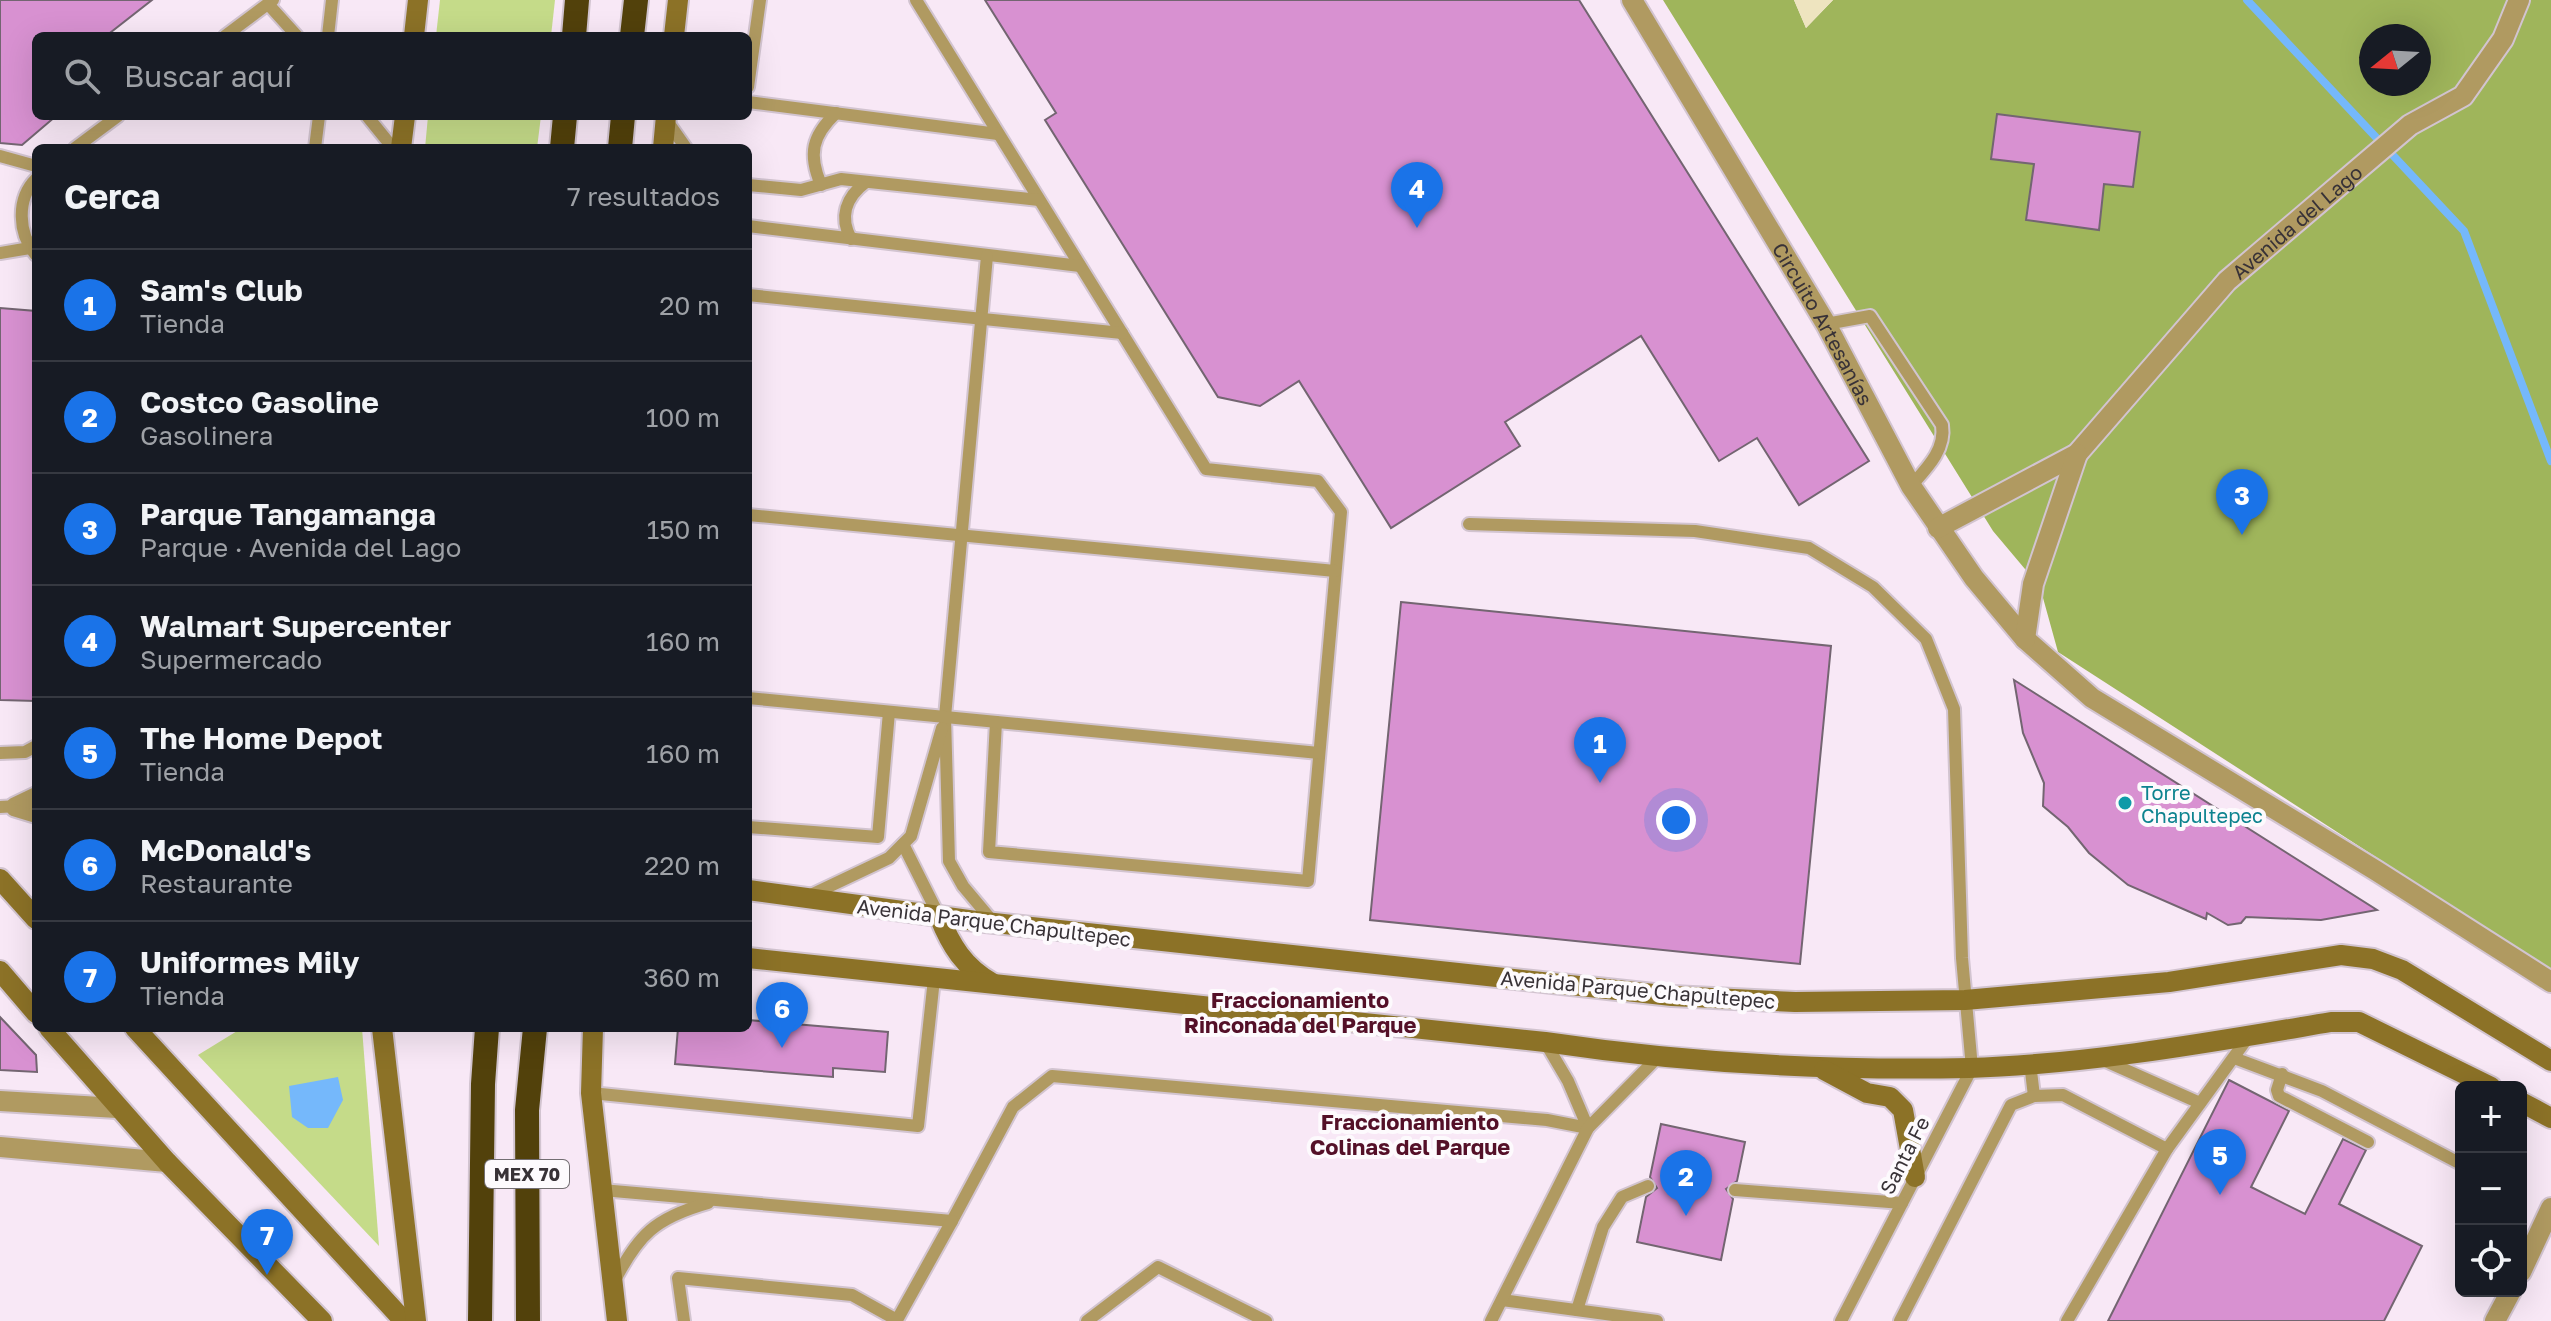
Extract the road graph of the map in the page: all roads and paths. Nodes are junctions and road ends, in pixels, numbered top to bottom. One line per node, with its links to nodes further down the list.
1 (332, 0): 13 (lane)
2 (418, 0): 14 (main road)
3 (577, 0): 15 (highway)
4 (636, 0): 16 (highway)
5 (678, 0): 17 (main road)
6 (760, 0): 18 (lane)
7 (916, 0): 29 (lane)
8 (1632, 0): 54 (street, Circuito Artesanías)
9 (2519, 0): 56 (street, Avenida del Lago)
10 (270, 2): 11 (lane); 12 (lane)
11 (230, 32)
12 (294, 32)
13 (328, 32)
14 (414, 32)
15 (574, 32)
16 (632, 32)
17 (674, 32)
18 (752, 58)
19 (752, 102): 20 (lane)
20 (836, 113): 29 (lane); 42 (lane)
21 (113, 120): 30 (lane)
22 (318, 120): 31 (lane)
23 (370, 120): 32 (lane)
24 (404, 120): 33 (main road)
25 (565, 120): 34 (highway)
26 (623, 120): 35 (highway)
27 (666, 120): 36 (main road)
28 (668, 120): 37 (lane)
29 (998, 134): 44 (lane)
30 (80, 144)
31 (316, 144)
32 (390, 144)
33 (402, 144)
34 (562, 144)
35 (620, 144)
36 (663, 144)
37 (683, 144)
38 (0, 156): 39 (lane)
39 (32, 165)
40 (866, 182): 42 (lane); 44 (lane); 46 (lane)
41 (752, 185): 42 (lane)
42 (821, 185)
43 (32, 186): 47 (lane)
44 (1039, 200): 51 (lane)
45 (752, 227): 46 (lane)
46 (851, 239): 50 (lane)
47 (32, 248)
48 (32, 251): 49 (lane)
49 (0, 253)
50 (987, 256): 51 (lane); 53 (lane)
51 (1080, 266): 55 (lane)
52 (752, 295): 53 (lane)
53 (981, 319): 55 (lane); 61 (lane)
54 (1826, 324): 57 (street, Circuito Artesanías); 57 (lane)
55 (1122, 333): 62 (lane)
56 (2077, 454): 60 (street, Avenida del Lago); 63 (street, Avenida del Lago)
57 (1911, 486): 60 (street, Circuito Artesanías)
58 (752, 515): 61 (lane)
59 (1469, 524): 88 (lane)
60 (1938, 528): 63 (street, Circuito Artesanías)
61 (962, 536): 62 (lane); 66 (lane)
62 (1335, 571): 70 (lane)
63 (2025, 639): 86 (street, Circuito Artesanías)
64 (752, 698): 65 (lane)
65 (889, 712): 66 (lane); 75 (lane)
66 (945, 717): 67 (lane); 76 (lane); 82 (lane)
67 (996, 722): 70 (lane); 70 (lane)
68 (32, 748): 69 (lane)
69 (0, 753)
70 (1319, 753)
71 (32, 795): 73 (lane)
72 (32, 805): 73 (lane)
73 (3, 808): 74 (lane)
74 (32, 816)
75 (752, 827)
76 (903, 844): 79 (lane); 81 (lane)
77 (0, 879): 80 (main road)
78 (752, 891): 79 (main road, Avenida Parque Chapultepec)
79 (803, 899): 81 (main road, Avenida Parque Chapultepec)
80 (32, 915)
81 (939, 916): 82 (main road, Avenida Parque Chapultepec); 87 (main road)
82 (994, 923): 88 (main road, Avenida Parque Chapultepec)
83 (752, 958): 85 (main road)
84 (0, 971): 89 (main road)
85 (934, 979): 87 (main road); 107 (lane)
86 (2551, 982)
87 (997, 986): 97 (main road)
88 (1965, 1000): 101 (main road, Avenida Parque Chapultepec); 104 (lane)
89 (32, 1008)
90 (52, 1032): 112 (main road)
91 (139, 1032): 134 (main road)
92 (382, 1032): 135 (main road)
93 (487, 1032): 136 (highway, MEX 70)
94 (535, 1032): 137 (highway, MEX 70)
95 (595, 1032): 107 (main road)
96 (2249, 1036): 98 (main road); 99 (lane); 106 (main road)
97 (1545, 1042): 100 (main road); 114 (lane)
98 (2098, 1058): 102 (main road); 110 (lane)
99 (2234, 1058): 105 (lane); 110 (lane)
100 (1656, 1059): 103 (main road); 114 (lane)
101 (2551, 1061)
102 (2030, 1063): 104 (main road); 108 (lane)
103 (1821, 1068): 104 (main road); 120 (main road)
104 (1972, 1068): 120 (lane, Santa Fe)
105 (2282, 1074): 115 (lane); 118 (lane)
106 (2479, 1081)
107 (591, 1093): 122 (main road)
108 (2034, 1096): 117 (lane); 145 (lane)
109 (0, 1101): 112 (street)
110 (2200, 1103): 117 (lane)
111 (2527, 1105): 113 (main road)
112 (117, 1108): 119 (main road)
113 (2551, 1118)
114 (1588, 1128): 127 (lane); 131 (lane)
115 (2368, 1142)
116 (0, 1147): 119 (street)
117 (2167, 1149): 146 (lane)
118 (2455, 1161)
119 (167, 1162): 133 (main road)
120 (1915, 1177): 125 (lane, Santa Fe)
121 (1648, 1186): 132 (lane)
122 (602, 1190): 124 (lane); 129 (main road)
123 (1735, 1190): 125 (lane)
124 (719, 1200): 127 (lane); 129 (lane)
125 (1902, 1203): 144 (lane, Santa Fe)
126 (2551, 1208): 128 (street)
127 (952, 1221): 139 (lane)
128 (2527, 1259)
129 (612, 1284): 138 (main road)
130 (2508, 1297): 147 (street)
131 (1502, 1300): 132 (lane); 142 (lane)
132 (1577, 1310): 143 (lane)
133 (322, 1321)
134 (404, 1321)
135 (416, 1321)
136 (480, 1321)
137 (528, 1321)
138 (617, 1321)
139 (684, 1321)
140 (1087, 1321): 141 (lane)
141 (1266, 1321)
142 (1491, 1321)
143 (1657, 1321)
144 (1841, 1321)
145 (1900, 1321)
146 (2067, 1321)
147 (2495, 1321)

